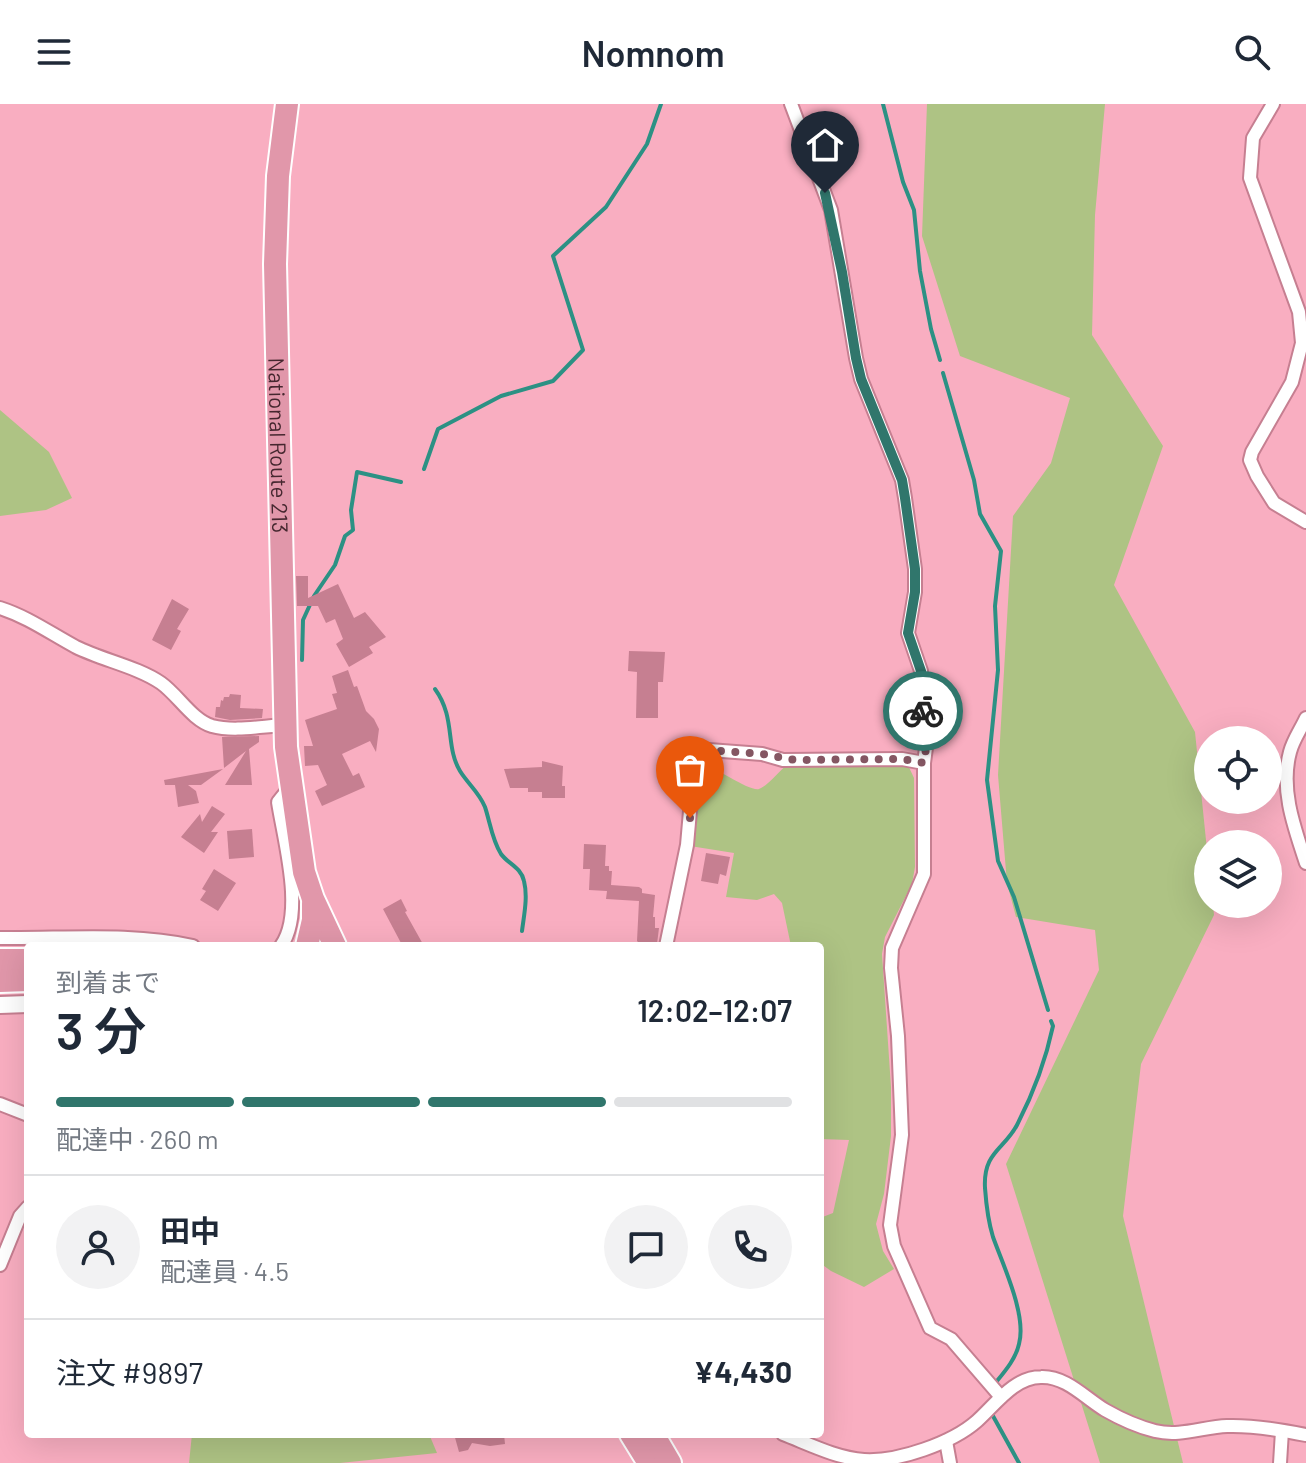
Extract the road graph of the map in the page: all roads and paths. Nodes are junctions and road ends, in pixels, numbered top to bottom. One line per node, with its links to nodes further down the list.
1 (287, 104): 7 (highway, National Route 213)
2 (791, 104): 8 (street)
3 (1273, 104): 4 (street)
4 (1306, 522)
5 (0, 608): 7 (street)
6 (1306, 718): 11 (street)
7 (286, 725): 9 (highway, National Route 213)
8 (924, 763): 19 (street); 30 (street)
9 (290, 787): 10 (highway, National Route 213); 12 (highway, National Route 213); 16 (street)
10 (312, 860): 14 (highway); 18 (highway, National Route 213)
11 (1306, 863)
12 (313, 899): 14 (highway, National Route 213); 17 (highway)
13 (0, 938): 15 (street)
14 (326, 940)
15 (167, 942)
16 (284, 942)
17 (308, 942)
18 (347, 942)
19 (667, 942)
20 (0, 960): 21 (highway)
21 (24, 960)
22 (24, 980): 23 (highway)
23 (0, 981)
24 (24, 1004): 25 (street)
25 (0, 1005)
26 (0, 1104): 27 (street)
27 (24, 1113)
28 (24, 1212): 29 (street)
29 (0, 1265)
30 (1001, 1397): 31 (street); 36 (street)
31 (1282, 1431): 32 (street); 40 (street)
32 (1306, 1435)
33 (633, 1438): 37 (highway)
34 (655, 1438): 38 (highway)
35 (794, 1438): 36 (street)
36 (946, 1441): 39 (street)
37 (649, 1463)
38 (670, 1463)
39 (950, 1463)
40 (1280, 1463)

